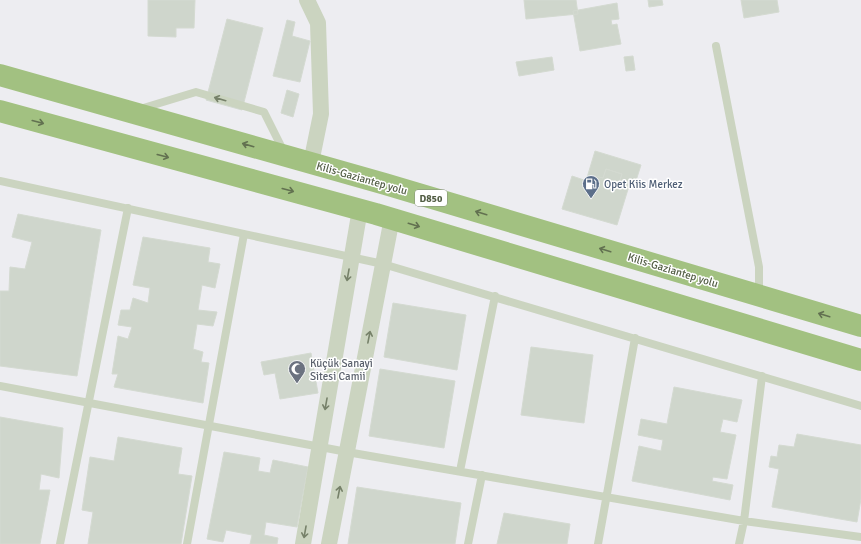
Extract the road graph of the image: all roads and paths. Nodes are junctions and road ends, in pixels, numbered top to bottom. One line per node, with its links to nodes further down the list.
1 (307, 0): 7 (street)
2 (716, 46): 16 (lane)
3 (0, 75): 5 (highway, Kilis-Gaziantep yolu / D850)
4 (0, 111): 10 (highway, one-way to 10)
5 (130, 112): 6 (highway, Kilis-Gaziantep yolu / D850, one-way to 5); 6 (lane, one-way to 5)
6 (286, 156): 7 (highway, Kilis-Gaziantep yolu / D850)
7 (311, 163): 16 (highway, Kilis-Gaziantep yolu / D850, one-way to 7)
8 (0, 181): 9 (lane)
9 (128, 208): 12 (lane); 22 (lane)
10 (360, 209): 11 (highway); 13 (street)
11 (392, 218): 14 (street); 19 (highway, one-way to 19)
12 (244, 234): 13 (lane); 24 (lane)
13 (352, 256): 14 (lane); 25 (street, one-way to 25)
14 (383, 264): 15 (lane); 26 (street, one-way to 14)
15 (495, 296): 18 (lane); 27 (lane)
16 (759, 296): 17 (highway, Kilis-Gaziantep yolu / D850, one-way to 16)
17 (861, 326)
18 (635, 338): 20 (lane); 29 (lane)
19 (861, 360)
20 (762, 376): 23 (lane); 30 (lane)
21 (0, 386): 22 (lane)
22 (89, 403): 24 (lane); 32 (lane)
23 (861, 406)
24 (209, 426): 25 (lane); 33 (lane)
25 (319, 447): 26 (lane); 34 (street, one-way to 34)
26 (347, 452): 27 (lane); 35 (street, one-way to 26)
27 (460, 471): 28 (lane)
28 (482, 475): 29 (lane); 36 (lane)
29 (606, 496): 30 (lane); 37 (lane)
30 (744, 520): 31 (lane); 38 (lane)
31 (861, 537)
32 (60, 544)
33 (187, 544)
34 (302, 544)
35 (329, 544)
36 (468, 544)
37 (598, 544)
38 (739, 544)

